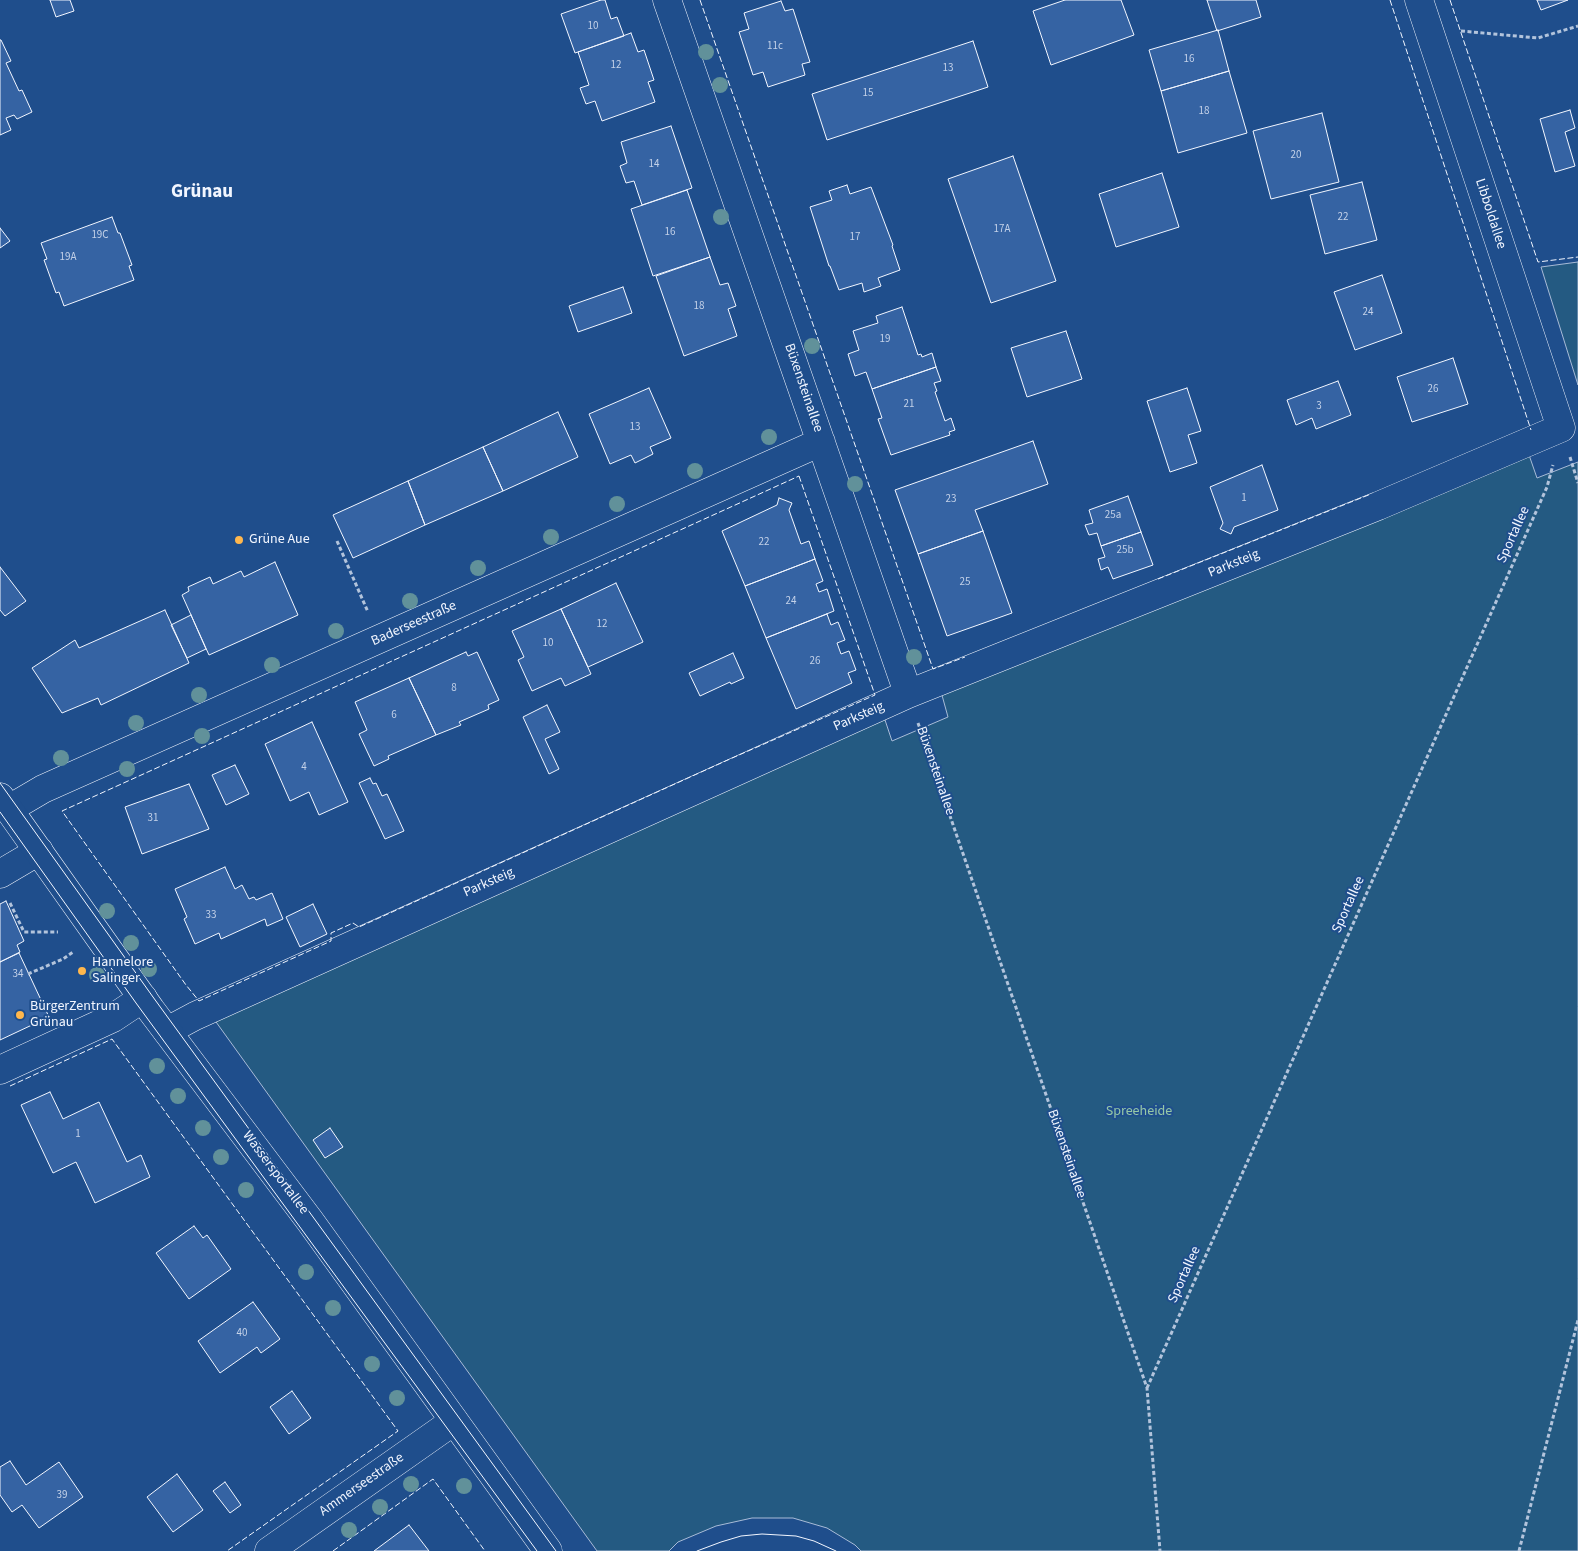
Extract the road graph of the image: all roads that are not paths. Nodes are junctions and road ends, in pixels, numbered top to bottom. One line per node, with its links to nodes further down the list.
1 (667, 0): 4 (street, Büxensteinallee)
2 (1419, 0): 3 (street, Libboldallee)
3 (1561, 428): 5 (street, Parksteig)
4 (821, 442): 5 (street, Büxensteinallee); 6 (street, Baderseestraße)
5 (908, 692): 10 (street, Parksteig)
6 (4, 803): 7 (street, Wassersportallee)
7 (39, 851): 8 (street); 9 (street, Wassersportallee)
8 (4, 872)
9 (143, 998): 10 (street, Wassersportallee); 11 (street)
10 (167, 1032): 12 (street, Wassersportallee)
11 (0, 1070)
12 (454, 1420): 13 (street, Ammerseestraße); 14 (street, Wassersportallee)
13 (269, 1551)
14 (548, 1551)

